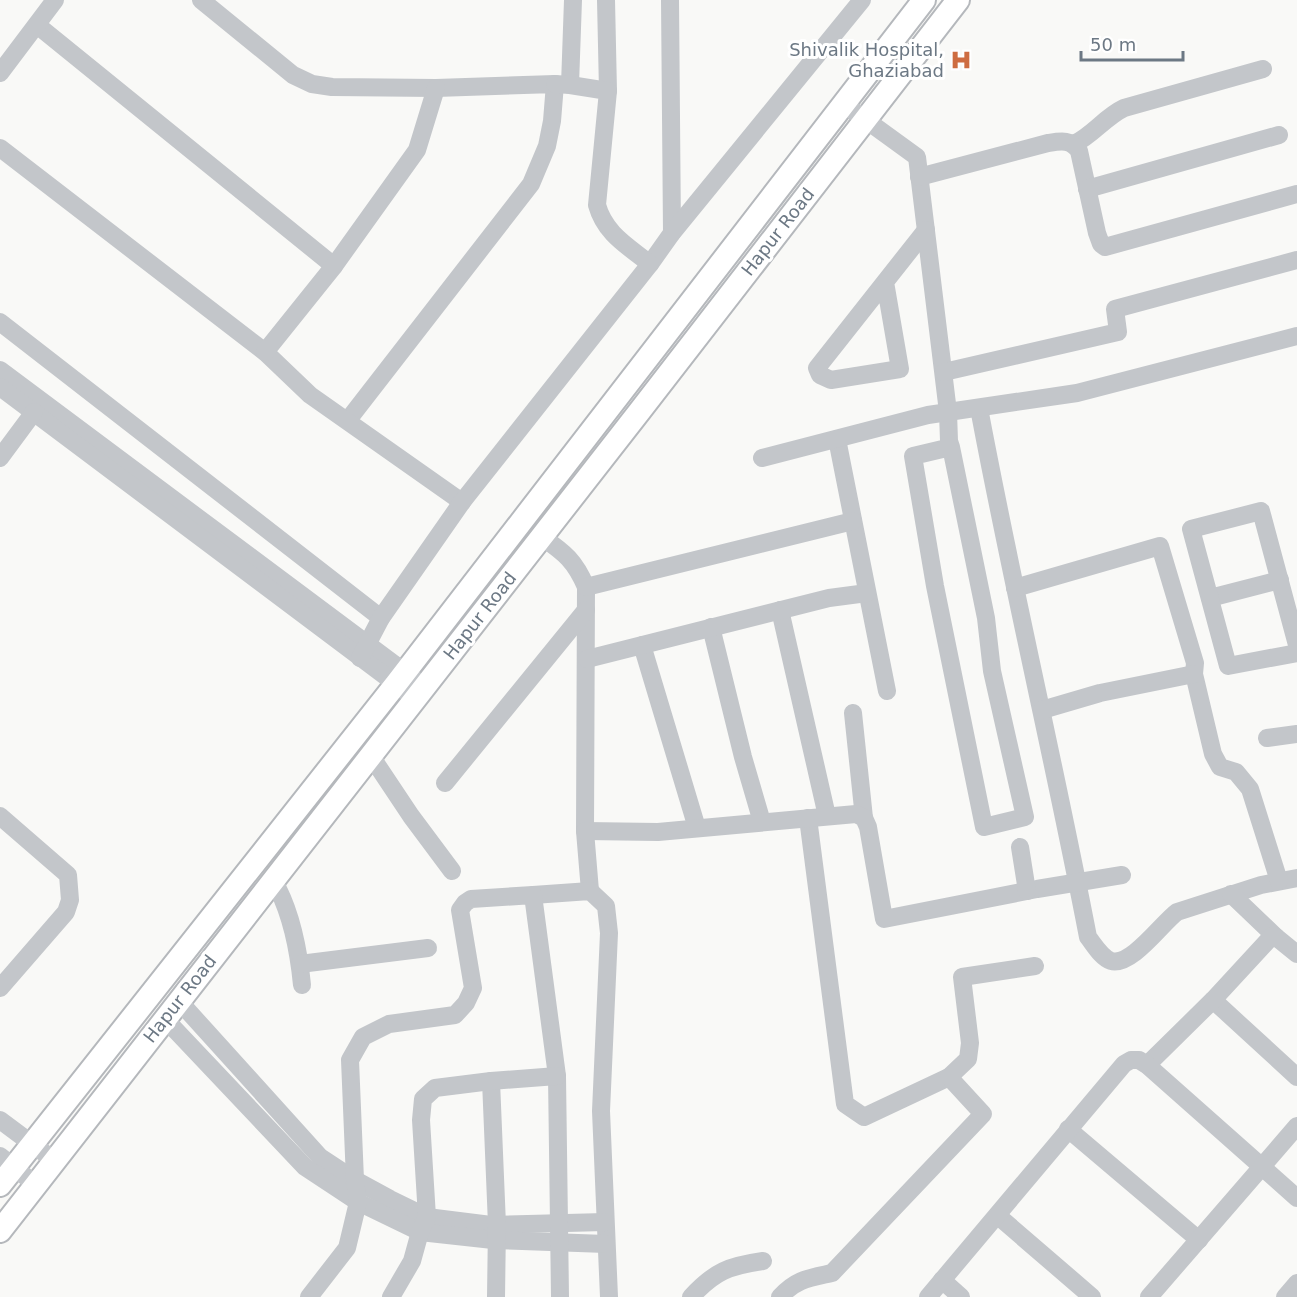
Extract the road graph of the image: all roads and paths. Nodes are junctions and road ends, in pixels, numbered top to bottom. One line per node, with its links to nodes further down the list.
1 (55, 0): 9 (street)
2 (201, 0): 13 (street)
3 (573, 0): 12 (street)
4 (606, 0): 14 (street)
5 (670, 0): 24 (street)
6 (862, 0): 24 (street)
7 (924, 0): 15 (main road, Hapur Road)
8 (958, 0): 16 (main road, Hapur Road)
9 (37, 25): 11 (street); 27 (street)
10 (1263, 69): 18 (street)
11 (0, 73)
12 (563, 85): 13 (street); 14 (street); 38 (street)
13 (436, 88): 27 (street)
14 (608, 91): 26 (street)
15 (844, 104): 16 (street); 61 (main road, Hapur Road)
16 (865, 119): 20 (street); 45 (main road, Hapur Road)
17 (1279, 135): 21 (street)
18 (1074, 144): 20 (street); 21 (street)
19 (0, 148): 31 (street)
20 (919, 177): 23 (street)
21 (1087, 189): 22 (street)
22 (1297, 194)
23 (926, 230): 28 (street); 33 (street)
24 (672, 233): 26 (street)
25 (1297, 260): 33 (street)
26 (650, 264): 43 (street)
27 (334, 266): 31 (street)
28 (885, 282): 28 (street)
29 (0, 322): 53 (street)
30 (1297, 336): 35 (street)
31 (265, 352): 38 (street)
32 (0, 370): 57 (street)
33 (944, 372): 37 (street)
34 (2, 393): 36 (street)
35 (979, 408): 37 (street); 48 (street)
36 (34, 412): 41 (street); 57 (street)
37 (948, 412): 39 (street); 40 (street)
38 (348, 420): 43 (street)
39 (837, 439): 42 (street); 44 (street)
40 (951, 447): 40 (street)
41 (0, 458)
42 (762, 458)
43 (462, 502): 53 (street)
44 (853, 521): 47 (street); 49 (street)
45 (542, 537): 47 (street); 63 (main road, Hapur Road)
46 (1280, 580): 50 (street); 50 (street); 56 (street)
47 (586, 587): 51 (street)
48 (1015, 588): 60 (street); 64 (street)
49 (867, 593): 52 (street); 62 (street)
50 (1210, 598): 58 (street)
51 (586, 610): 59 (street); 69 (street)
52 (780, 610): 54 (street); 71 (street)
53 (381, 618): 57 (street)
54 (711, 627): 55 (street); 74 (street)
55 (642, 645): 59 (street); 75 (street)
56 (1297, 645)
57 (363, 651): 61 (street)
58 (1297, 653)
59 (587, 659): 76 (street)
60 (1194, 674): 64 (street); 81 (street)
61 (400, 678): 63 (street); 108 (main road, Hapur Road)
62 (887, 691)
63 (420, 693): 68 (main road, Hapur Road)
64 (1042, 710): 82 (street)
65 (853, 713): 73 (street)
66 (1297, 734): 67 (street)
67 (1267, 738)
68 (370, 756): 78 (street); 83 (main road, Hapur Road)
69 (445, 783)
70 (0, 816): 93 (street)
71 (827, 816): 72 (street); 73 (street)
72 (808, 818): 74 (street); 101 (street)
73 (864, 818): 85 (street)
74 (762, 822): 75 (street)
75 (696, 828): 76 (street)
76 (585, 831): 84 (street)
77 (1020, 846): 85 (street)
78 (452, 871)
79 (1122, 875): 82 (street)
80 (1297, 878): 81 (street)
81 (1279, 881): 87 (street)
82 (1078, 882): 85 (street); 87 (street)
83 (268, 886): 91 (street); 96 (main road, Hapur Road)
84 (590, 891): 86 (street); 118 (street)
85 (1027, 891)
86 (533, 894): 99 (street); 112 (street)
87 (1231, 894): 88 (street)
88 (1276, 937): 90 (street); 95 (street)
89 (428, 948): 91 (street)
90 (1297, 954)
91 (300, 964): 94 (street)
92 (1035, 966): 101 (street)
93 (1, 985)
94 (302, 985)
95 (1213, 1000): 98 (street); 102 (street)
96 (179, 1001): 97 (main road, Hapur Road); 100 (street)
97 (165, 1019): 104 (street); 109 (main road, Hapur Road)
98 (1147, 1065): 107 (street); 111 (street)
99 (557, 1076): 103 (street); 119 (street)
100 (247, 1077): 104 (street); 112 (street)
101 (949, 1077): 135 (street)
102 (1297, 1077)
103 (491, 1081): 120 (street); 122 (street)
104 (232, 1091): 116 (street)
105 (0, 1120): 108 (street)
106 (1297, 1126): 111 (street)
107 (1068, 1129): 117 (street); 123 (street)
108 (34, 1144): 109 (street); 110 (main road, Hapur Road)
109 (55, 1161): 114 (main road, Hapur Road)
110 (7, 1162): 113 (main road, Hapur Road); 114 (street)
111 (1262, 1168): 115 (street); 123 (street)
112 (355, 1180): 116 (street); 120 (street)
113 (0, 1185)
114 (36, 1185): 121 (main road, Hapur Road)
115 (1297, 1198)
116 (358, 1202): 120 (street); 129 (street)
117 (998, 1216): 127 (street); 138 (street)
118 (605, 1222): 119 (street); 125 (street)
119 (559, 1224): 122 (street); 124 (street)
120 (423, 1225): 122 (street); 130 (street)
121 (0, 1231)
122 (496, 1232): 124 (street); 131 (street)
123 (1199, 1240): 139 (street)
124 (560, 1243): 125 (street); 132 (street)
125 (606, 1244): 133 (street)
126 (763, 1261): 134 (street)
127 (942, 1280): 136 (street); 137 (street)
128 (1297, 1283): 140 (street)
129 (309, 1297)
130 (391, 1297)
131 (496, 1297)
132 (560, 1297)
133 (609, 1297)
134 (691, 1297)
135 (780, 1297)
136 (928, 1297)
137 (961, 1297)
138 (1092, 1297)
139 (1149, 1297)
140 (1285, 1297)

